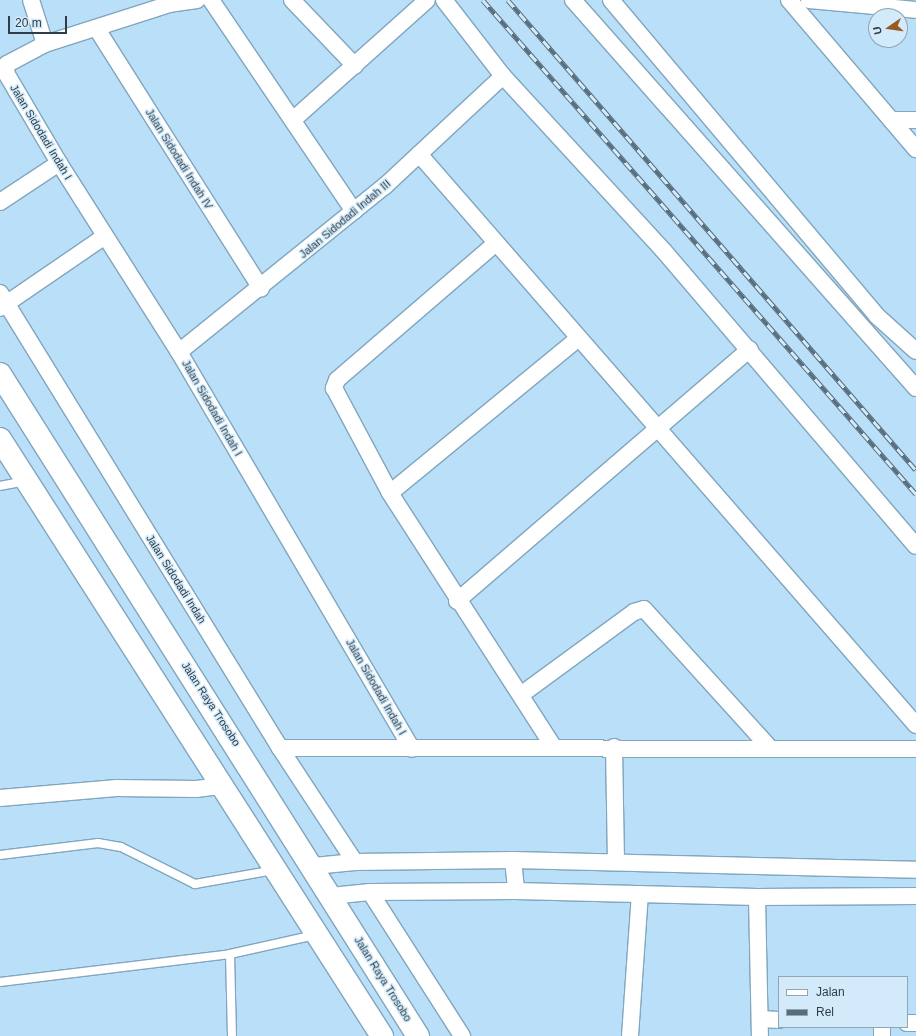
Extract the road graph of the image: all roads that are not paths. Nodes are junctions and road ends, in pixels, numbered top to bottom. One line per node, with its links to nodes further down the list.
1 (31, 0): 13 (street)
2 (197, 0): 12 (street)
3 (211, 0): 16 (street)
4 (292, 0): 14 (street)
5 (426, 0): 14 (street)
6 (444, 0): 15 (street)
7 (573, 0): 33 (street)
8 (611, 0): 30 (street)
9 (789, 0): 17 (street)
10 (809, 0): 11 (street)
11 (916, 10)
12 (97, 29): 13 (street); 26 (street, Jalan Sidodadi Indah IV)
13 (45, 44): 21 (street, Jalan Sidodadi Indah I)
14 (355, 66): 16 (street)
15 (503, 76): 20 (street, Jalan Sidodadi Indah III); 29 (street)
16 (294, 119): 23 (street)
17 (891, 120): 18 (street); 19 (street)
18 (916, 120)
19 (916, 149)
20 (419, 154): 23 (street, Jalan Sidodadi Indah III); 25 (street)
21 (59, 164): 22 (street); 24 (street, Jalan Sidodadi Indah I)
22 (0, 202)
23 (354, 211): 26 (street, Jalan Sidodadi Indah III)
24 (105, 236): 27 (street); 31 (street, Jalan Sidodadi Indah I)
25 (496, 242): 28 (street); 38 (street)
26 (261, 288): 31 (street, Jalan Sidodadi Indah III)
27 (2, 302): 45 (street, Jalan Sidodadi Indah)
28 (579, 338): 34 (street); 38 (street)
29 (750, 349): 34 (street); 39 (street)
30 (916, 351)
31 (179, 352): 47 (street, Jalan Sidodadi Indah I)
32 (0, 374): 55 (highway, Jalan Raya Trosobo)
33 (916, 388)
34 (659, 430): 40 (street); 42 (street)
35 (0, 439): 36 (highway)
36 (25, 481): 37 (lane); 49 (highway)
37 (0, 486)
38 (390, 493): 40 (street)
39 (916, 546)
40 (457, 601): 41 (street)
41 (522, 694): 43 (street); 46 (street)
42 (916, 725)
43 (554, 747): 44 (street); 47 (street)
44 (614, 747): 46 (street); 54 (street)
45 (280, 748): 47 (street); 53 (street, Jalan Sidodadi Indah)
46 (770, 748): 48 (street)
47 (412, 749)
48 (916, 749)
49 (220, 786): 50 (street); 56 (highway)
50 (0, 798)
51 (0, 855): 56 (lane)
52 (513, 860): 53 (street); 54 (street); 58 (street)
53 (355, 862): 55 (street)
54 (616, 862): 57 (street)
55 (314, 866): 61 (highway, Jalan Raya Trosobo)
56 (276, 870): 64 (highway)
57 (916, 870)
58 (516, 891): 59 (street); 60 (street)
59 (370, 892): 61 (street); 72 (street)
60 (640, 894): 63 (street); 73 (street)
61 (332, 896): 71 (highway, Jalan Raya Trosobo)
62 (916, 896): 63 (street)
63 (757, 897): 67 (street)
64 (318, 934): 65 (lane); 70 (highway)
65 (230, 954): 66 (lane); 69 (lane)
66 (0, 982)
67 (760, 1019): 68 (street); 74 (street)
68 (778, 1020)
69 (232, 1036)
70 (382, 1036)
71 (418, 1036)
72 (462, 1036)
73 (630, 1036)
74 (760, 1036)

